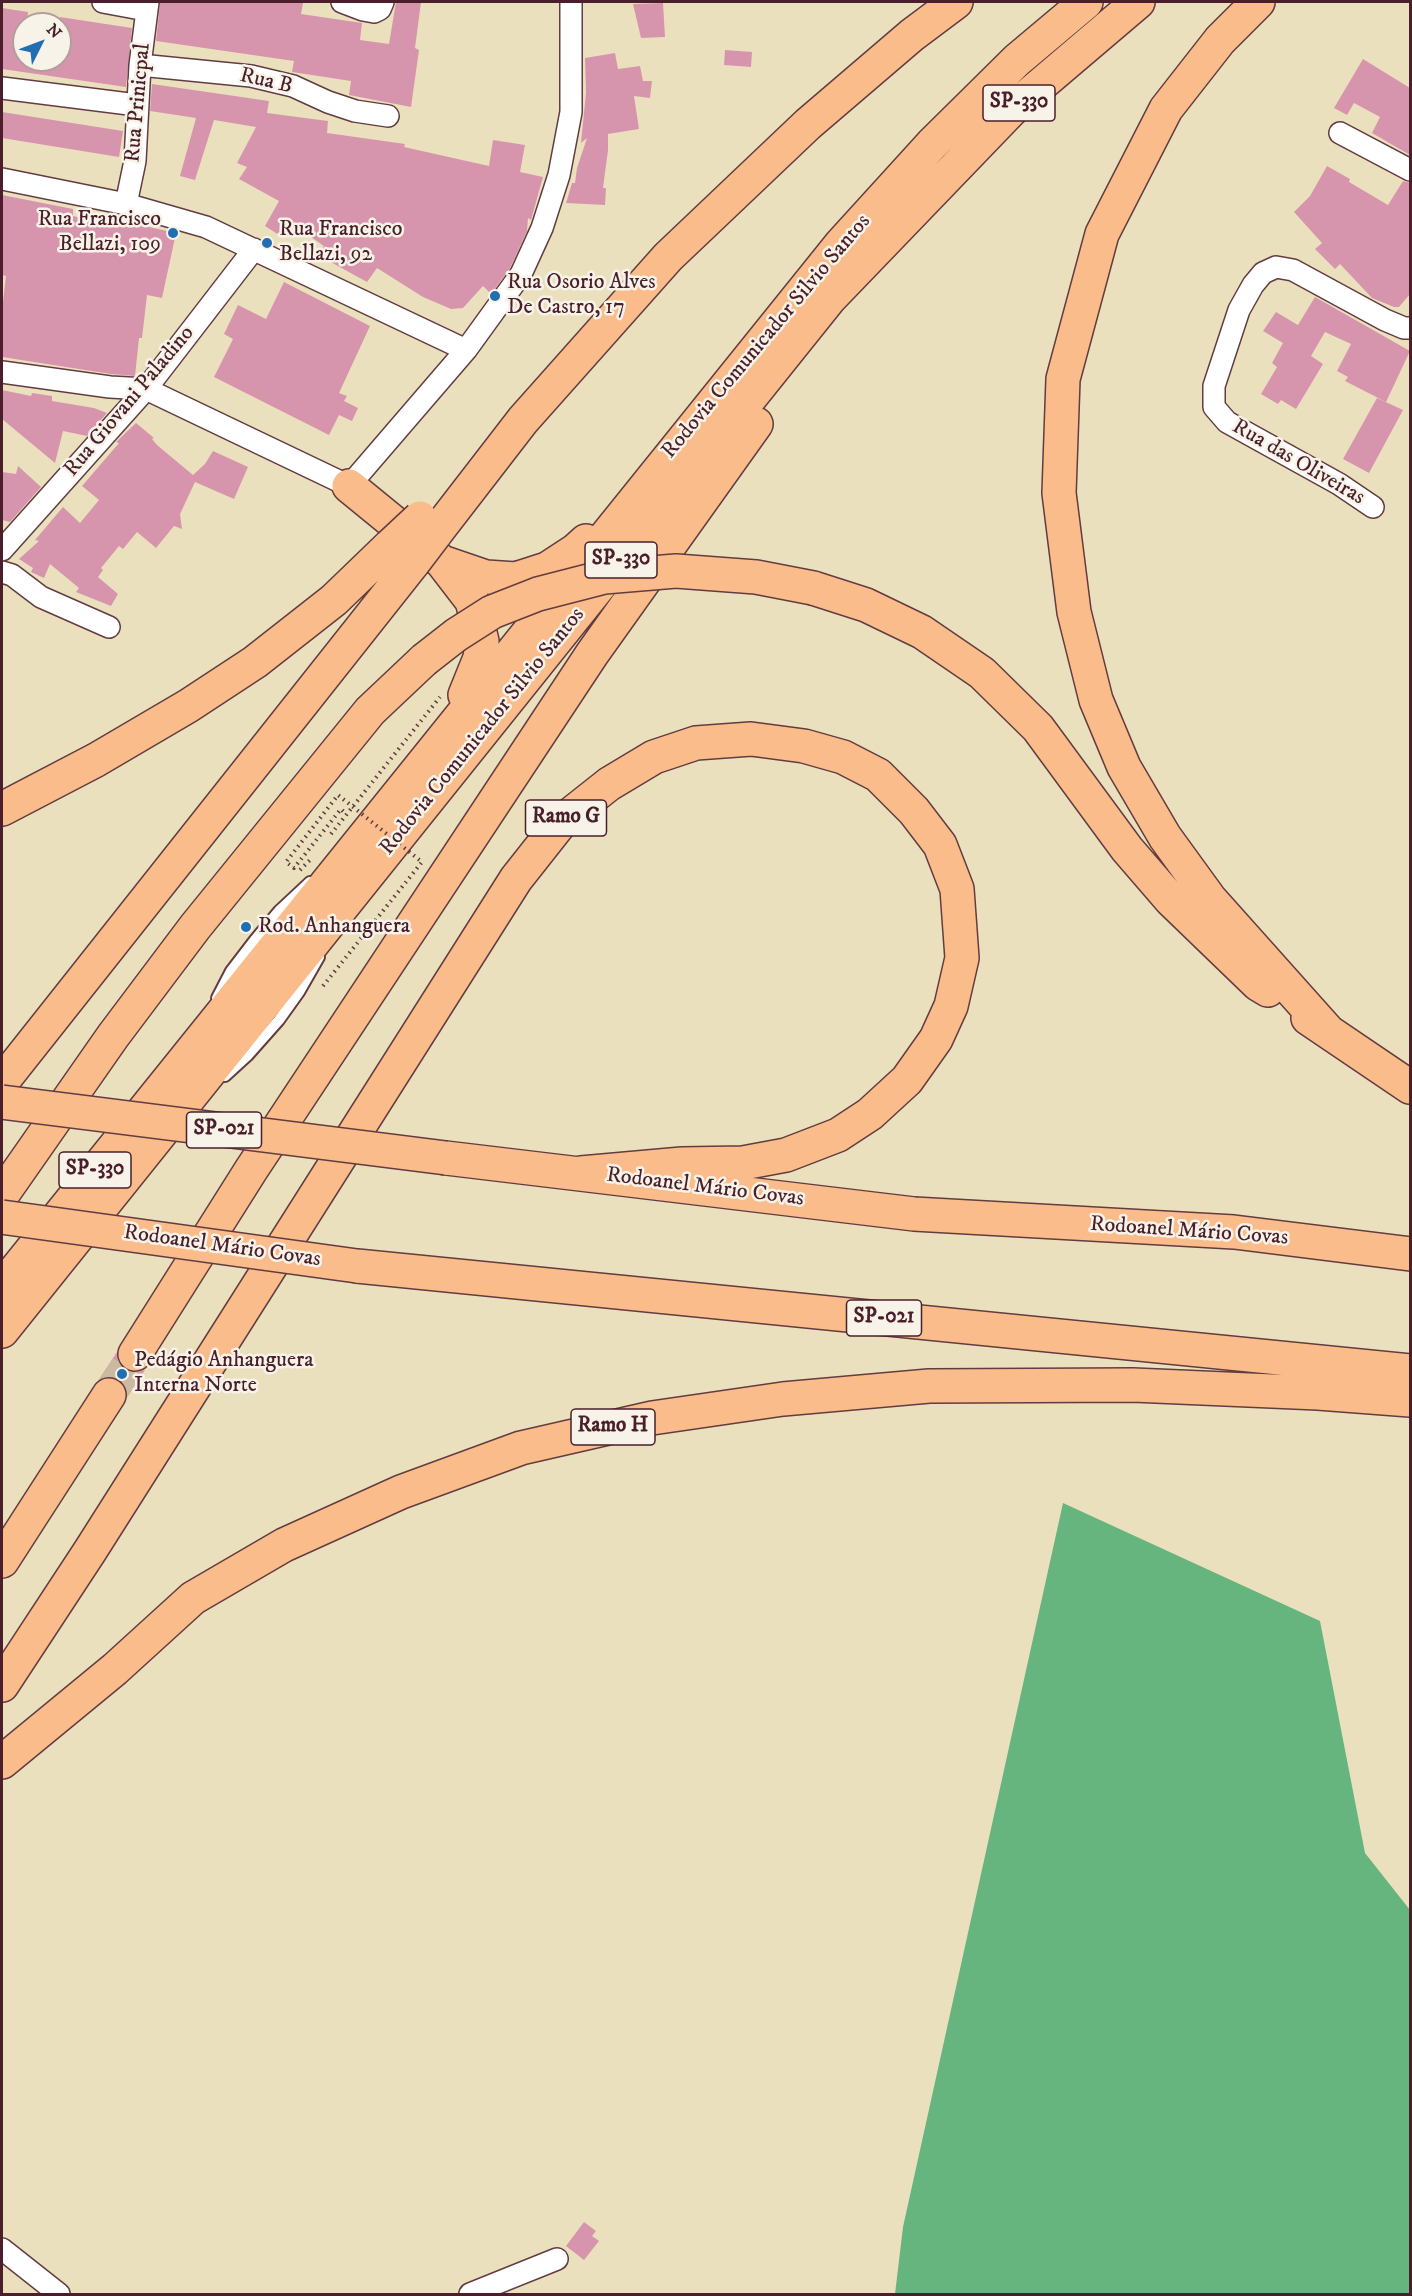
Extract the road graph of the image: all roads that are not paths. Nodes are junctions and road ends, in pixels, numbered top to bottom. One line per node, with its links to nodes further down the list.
1 (103, 2): 9 (street)
2 (342, 2): 3 (street)
3 (383, 2)
4 (572, 2): 21 (street)
5 (956, 2): 27 (highway)
6 (1086, 2): 24 (highway, Rodovia Comunicador Silvio Santos / SP-330)
7 (1138, 2): 18 (highway, Rodovia Comunicador Silvio Santos / SP-330)
8 (1258, 2): 35 (highway)
9 (147, 6): 10 (street, Rua Prinicpal)
10 (140, 65): 12 (street, Rua Prinicpal); 13 (street, Rua B)
11 (2, 87): 12 (street)
12 (137, 105): 17 (street, Rua Prinicpal)
13 (388, 116)
14 (1340, 133): 15 (street)
15 (1410, 170)
16 (2, 179): 17 (street)
17 (126, 204): 19 (street)
18 (910, 214): 34 (highway, Rodovia Comunicador Silvio Santos / SP-330); 47 (highway)
19 (254, 249): 21 (street); 23 (street, Rua Giovani Paladino)
20 (1410, 328): 26 (street, Rua das Oliveiras)
21 (466, 350): 25 (street)
22 (2, 372): 23 (street)
23 (146, 389): 25 (street); 28 (street, Rua Giovani Paladino)
24 (656, 472): 27 (highway); 31 (highway, Rodovia Comunicador Silvio Santos / SP-330)
25 (349, 486): 27 (highway)
26 (1373, 507)
27 (420, 545): 31 (highway); 32 (highway); 37 (highway)
28 (2, 550)
29 (2, 572): 30 (street)
30 (109, 627)
31 (444, 737): 33 (highway, Rodovia Comunicador Silvio Santos / SP-330)
32 (2, 809)
33 (353, 826): 36 (highway, Rodovia Comunicador Silvio Santos / SP-330); 36 (lane)
34 (339, 912): 40 (highway, Rodovia Comunicador Silvio Santos / SP-330); 40 (lane)
35 (1327, 1030): 38 (highway); 42 (highway, bridge)
36 (189, 1054): 45 (highway, Rodovia Comunicador Silvio Santos / SP-330)
37 (2, 1083)
38 (1410, 1087)
39 (2, 1102): 41 (highway, Rodoanel Mário Covas / SP-021, bridge)
40 (159, 1133): 46 (highway, Rodovia Comunicador Silvio Santos / SP-330)
41 (581, 1173): 44 (highway, Rodoanel Mário Covas / SP-021); 52 (highway, Ramo G)
42 (2, 1195)
43 (2, 1217): 48 (highway, Rodoanel Mário Covas / SP-021, bridge)
44 (1410, 1254)
45 (2, 1287)
46 (2, 1331)
47 (135, 1354)
48 (1410, 1371)
49 (109, 1395): 51 (highway)
50 (1410, 1400): 53 (highway, Ramo H)
51 (2, 1561)
52 (2, 1685)
53 (2, 1762)
54 (2, 2249): 56 (street)
55 (557, 2259): 57 (street)
56 (58, 2295)
57 (470, 2295)

